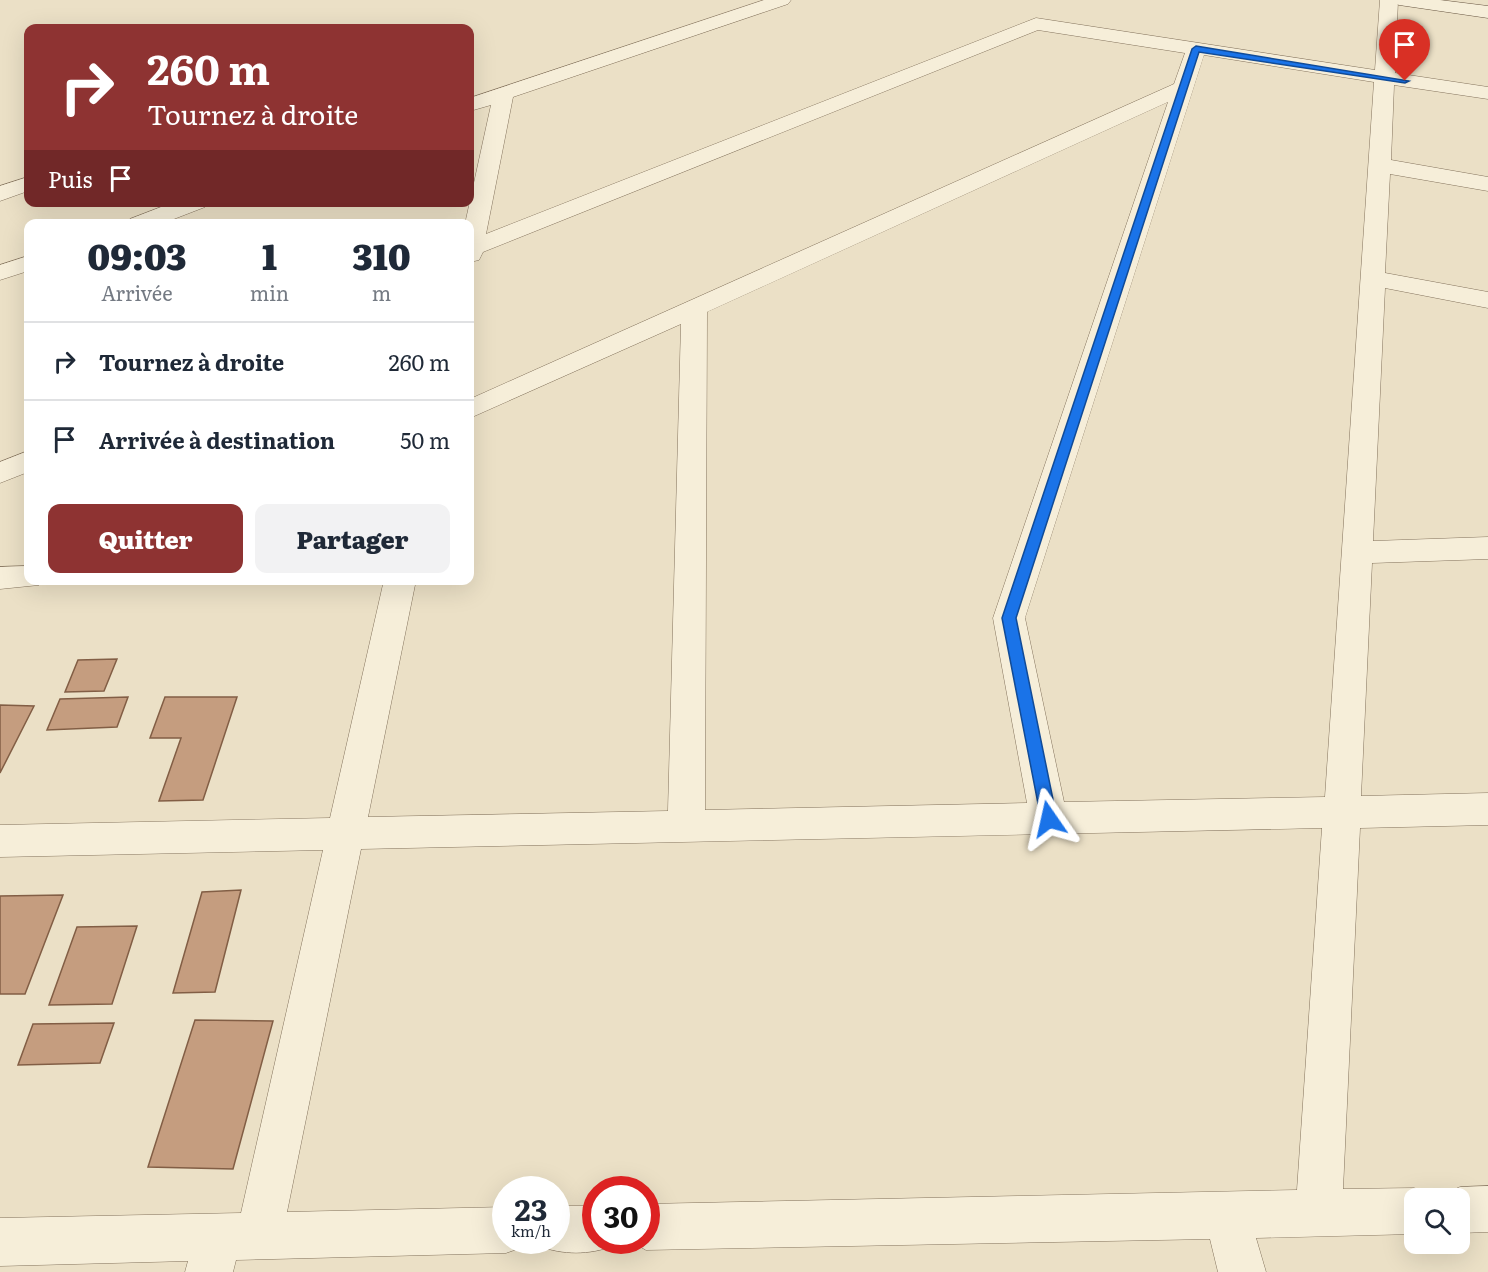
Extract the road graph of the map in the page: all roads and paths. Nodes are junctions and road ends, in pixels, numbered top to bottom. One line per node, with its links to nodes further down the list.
1 (782, 0): 8 (street)
2 (1389, 0): 6 (street)
3 (1399, 0): 4 (street)
4 (1488, 12)
5 (1196, 49): 6 (street); 7 (street); 18 (street)
6 (1384, 77): 9 (street); 11 (street)
7 (1183, 88): 21 (street); 32 (street)
8 (504, 93): 10 (street); 17 (street)
9 (1488, 93)
10 (474, 104)
11 (1379, 165): 12 (street); 19 (street)
12 (1488, 184)
13 (24, 185): 14 (street)
14 (0, 194)
15 (169, 207): 16 (street)
16 (147, 219)
17 (474, 233)
18 (474, 250)
19 (1372, 278): 20 (street); 26 (street)
20 (1488, 300)
21 (694, 308): 22 (street); 33 (street)
22 (474, 407)
23 (24, 464): 24 (street)
24 (0, 473)
25 (1488, 548): 26 (street)
26 (1357, 553): 31 (street)
27 (0, 578): 28 (street)
28 (24, 578)
29 (399, 585): 34 (street)
30 (1488, 809): 31 (street)
31 (1342, 811): 32 (street); 39 (street)
32 (1049, 819): 33 (street)
33 (686, 826): 34 (street)
34 (346, 833): 35 (street); 44 (street)
35 (0, 841)
36 (1488, 1209): 38 (street)
37 (1404, 1210): 39 (street)
38 (1470, 1210)
39 (1319, 1213): 40 (street)
40 (1227, 1215): 41 (street); 45 (street)
41 (660, 1227)
42 (492, 1231): 44 (street)
43 (0, 1242): 44 (street)
44 (229, 1248)
45 (1242, 1272)

